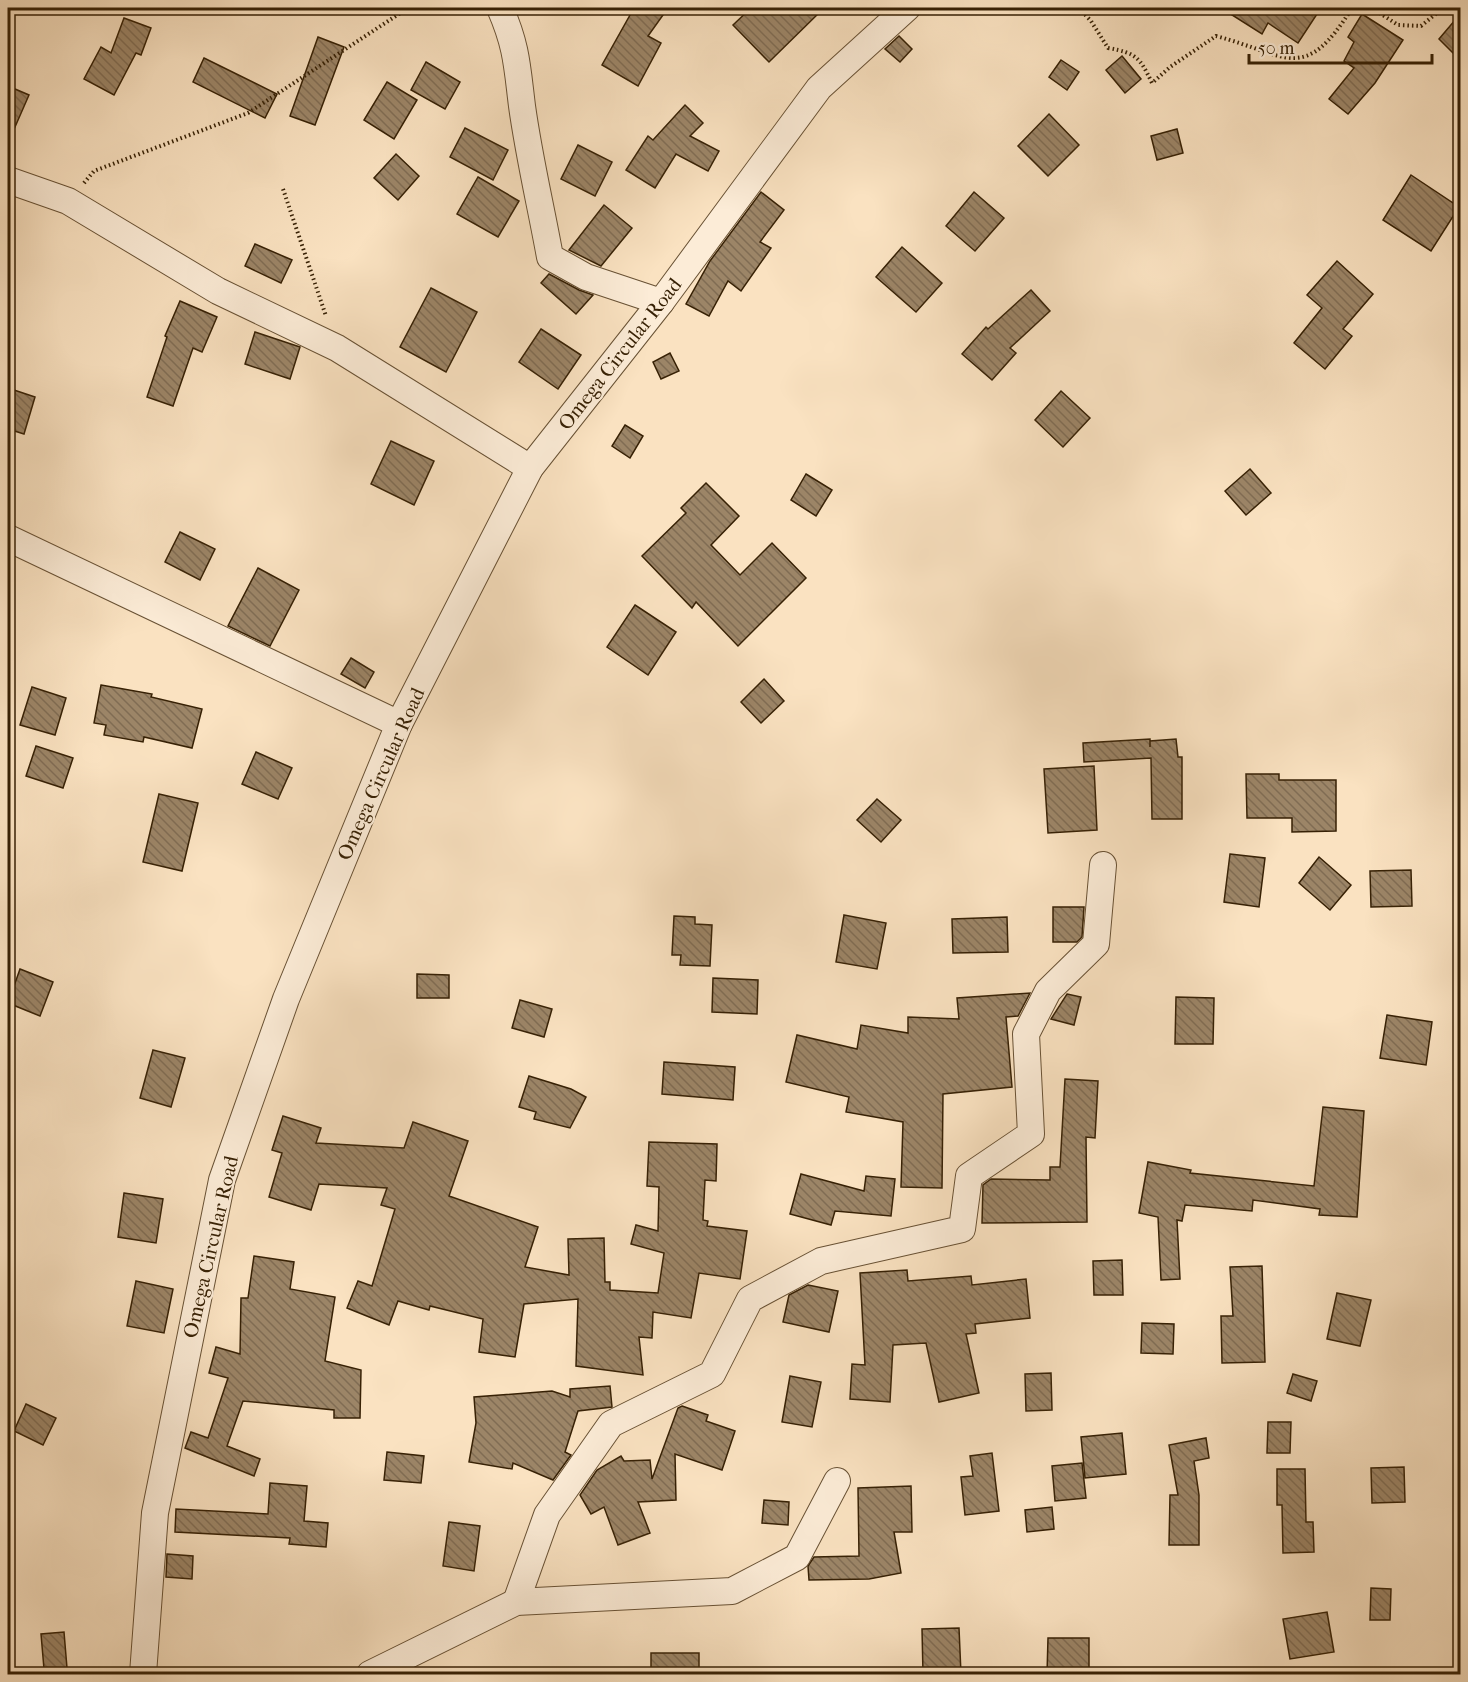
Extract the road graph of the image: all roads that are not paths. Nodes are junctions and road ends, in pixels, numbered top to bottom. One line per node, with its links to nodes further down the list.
1 (500, 8): 4 (street)
2 (907, 8): 4 (street, Omega Circular Road)
3 (8, 180): 5 (street)
4 (661, 302): 5 (street, Omega Circular Road)
5 (530, 468): 7 (street, Omega Circular Road)
6 (8, 538): 7 (street)
7 (399, 724): 11 (street, Omega Circular Road)
8 (1103, 865): 10 (street)
9 (837, 1481): 10 (street)
10 (516, 1602): 12 (street)
11 (143, 1674)
12 (370, 1674)

